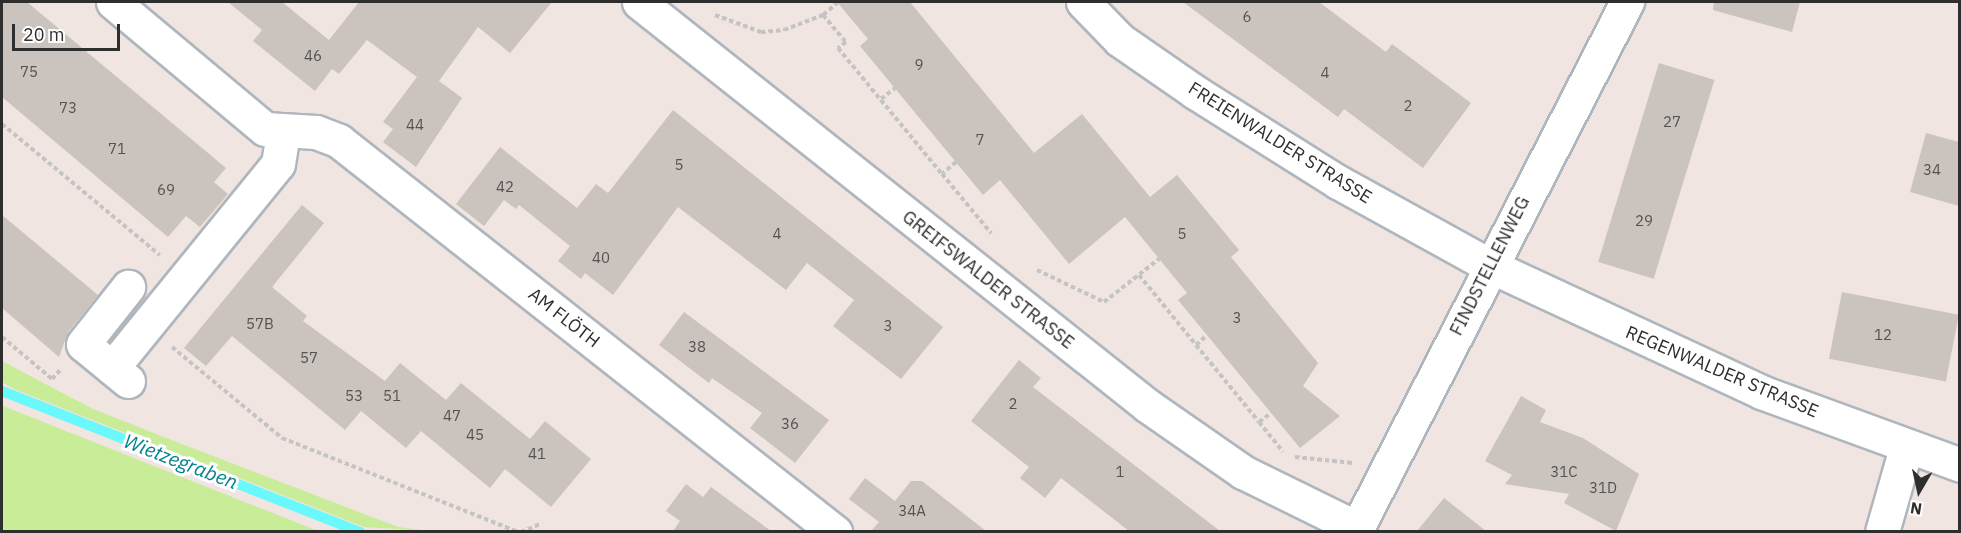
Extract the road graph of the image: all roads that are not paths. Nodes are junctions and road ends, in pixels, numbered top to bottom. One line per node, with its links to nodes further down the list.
1 (113, 2): 5 (street, AM FLÖTH)
2 (639, 2): 10 (street, GREIFSWALDER STRASSE)
3 (1083, 2): 6 (street, FREIENWALDER STRASSE)
4 (1628, 2): 6 (street, FINDSTELLENWEG)
5 (283, 131): 7 (street); 11 (street, AM FLÖTH)
6 (1490, 266): 8 (street, REGENWALDER STRASSE); 10 (street, FINDSTELLENWEG)
7 (129, 287)
8 (1906, 448): 9 (street, REGENWALDER STRASSE); 12 (street)
9 (1959, 465)
10 (1356, 530)
11 (835, 531)
12 (1882, 531)

